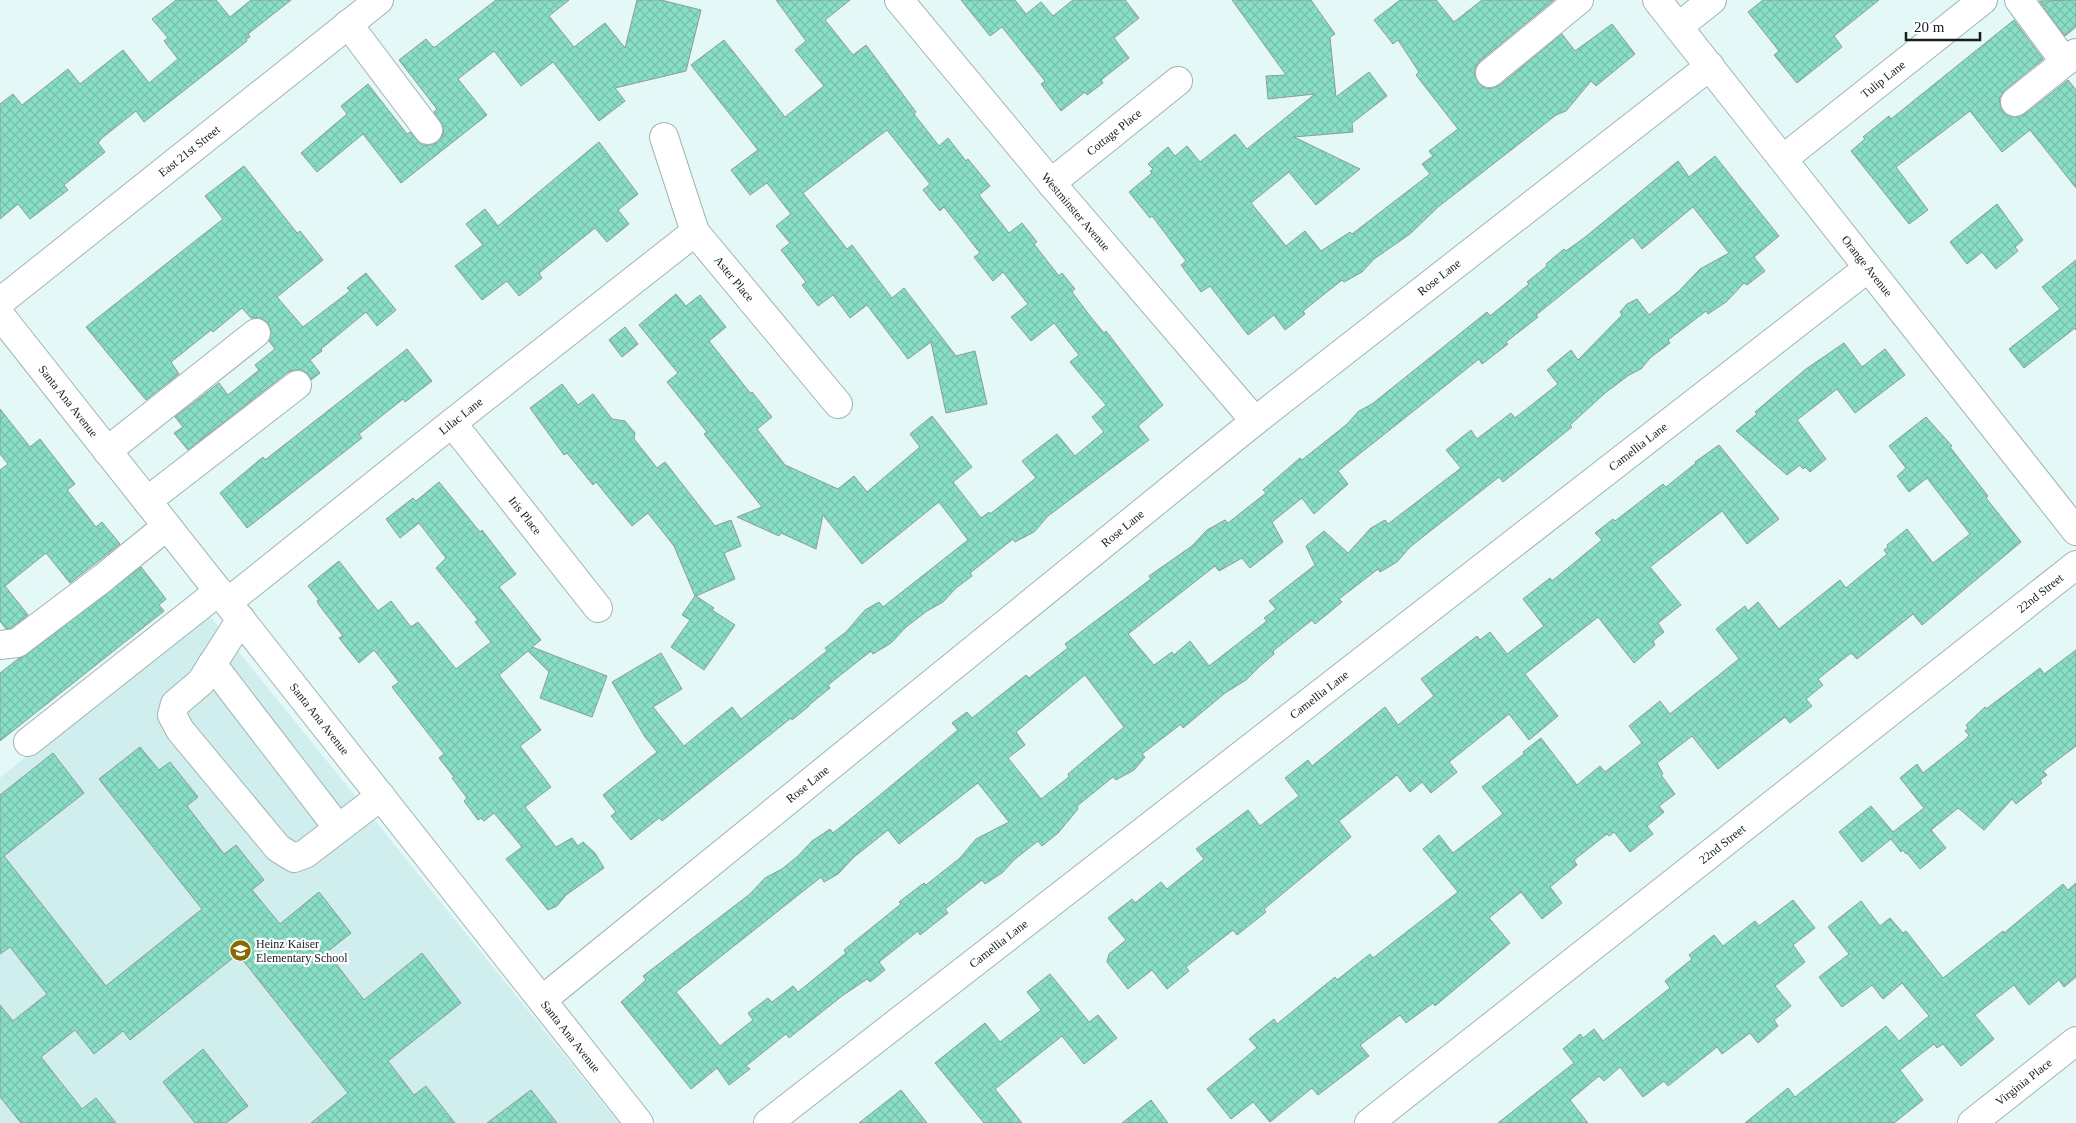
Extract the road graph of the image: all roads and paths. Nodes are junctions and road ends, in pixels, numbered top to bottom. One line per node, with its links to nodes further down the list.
1 (379, 0): 8 (street, East 21st Street)
2 (899, 0): 18 (street, Westminster Avenue)
3 (1579, 0): 12 (street)
4 (1657, 0): 9 (street, Orange Avenue)
5 (1712, 0): 9 (street)
6 (1983, 0): 17 (street, Tulip Lane)
7 (2019, 0): 10 (street)
8 (348, 24): 15 (street); 21 (street, East 21st Street)
9 (1678, 27): 11 (street, Orange Avenue)
10 (2070, 58): 14 (street)
11 (1710, 66): 17 (street, Orange Avenue); 26 (street, Rose Lane)
12 (1490, 73)
13 (1178, 81): 18 (street, Cottage Place)
14 (2015, 102)
15 (428, 130)
16 (664, 137): 19 (street, Aster Place)
17 (1783, 159): 20 (street, Orange Avenue)
18 (1051, 183): 26 (street, Westminster Avenue)
19 (695, 232): 25 (street, Aster Place); 27 (street, Lilac Lane)
20 (1868, 268): 31 (street, Orange Avenue); 43 (street, Camellia Lane)
21 (0, 302)
22 (0, 315): 28 (street, Santa Ana Avenue)
23 (256, 332): 28 (street)
24 (297, 385): 29 (street)
25 (838, 404)
26 (1256, 421): 40 (street, Rose Lane)
27 (452, 422): 33 (street, Lilac Lane); 34 (street, Iris Place)
28 (107, 451): 29 (street, Santa Ana Avenue)
29 (147, 501): 30 (street, Santa Ana Avenue)
30 (167, 526): 33 (street, Santa Ana Avenue); 35 (street)
31 (2076, 531)
32 (2076, 565): 44 (street, 22nd Street)
33 (229, 604): 36 (street); 37 (street, Lilac Lane); 38 (street, Santa Ana Avenue)
34 (598, 608)
35 (0, 645)
36 (212, 664): 39 (street); 39 (street)
37 (28, 742)
38 (381, 796): 39 (street); 40 (street, Santa Ana Avenue)
39 (338, 828)
40 (542, 1000): 42 (street, Santa Ana Avenue)
41 (2076, 1041): 45 (street, Virginia Place)
42 (639, 1123)
43 (768, 1123)
44 (1369, 1123)
45 (1972, 1123)

